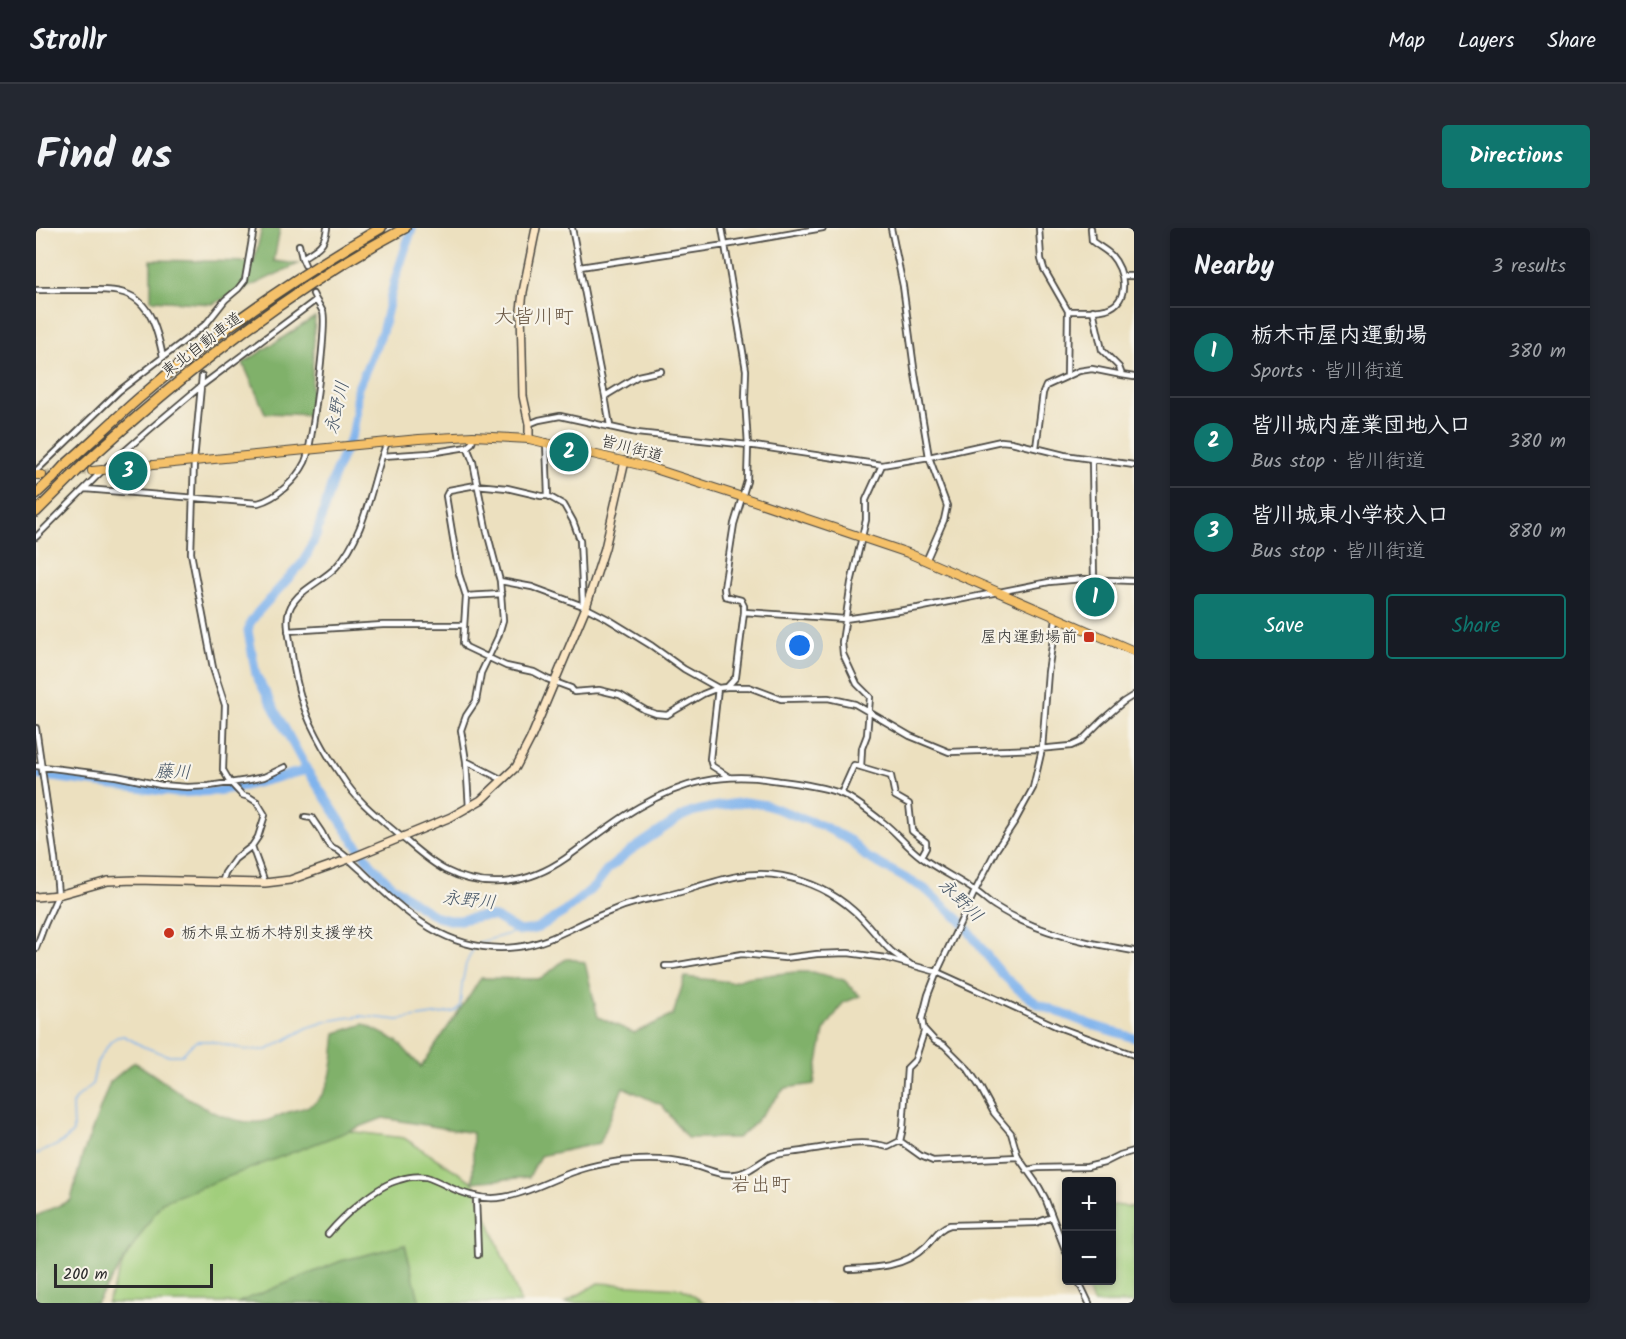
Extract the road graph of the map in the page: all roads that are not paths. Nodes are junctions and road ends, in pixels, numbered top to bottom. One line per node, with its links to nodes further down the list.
1 (254, 228): 24 (street)
2 (327, 228): 14 (street)
3 (381, 228): 56 (highway, 東北自動車道, bridge)
4 (405, 228): 60 (highway, 東北自動車道, bridge)
5 (536, 228): 34 (street)
6 (572, 228): 16 (street)
7 (722, 228): 13 (street)
8 (823, 228): 13 (street)
9 (891, 228): 45 (street)
10 (1039, 228): 23 (street)
11 (1091, 228): 17 (street)
12 (299, 245): 14 (street)
13 (725, 245): 16 (street); 40 (street)
14 (302, 258): 15 (street)
15 (305, 265)
16 (580, 267): 33 (street)
17 (1123, 276): 18 (street); 22 (street)
18 (1134, 276)
19 (36, 290): 26 (street)
20 (313, 294): 21 (street)
21 (315, 300): 32 (street); 43 (street)
22 (1093, 310): 23 (street); 28 (street)
23 (1068, 311): 30 (street)
24 (206, 324): 25 (street); 26 (street)
25 (206, 333)
26 (163, 357): 53 (street)
27 (661, 371): 33 (street)
28 (1122, 375): 30 (street); 31 (street)
29 (202, 376): 32 (street)
30 (1067, 376): 42 (street)
31 (1134, 377)
32 (201, 386): 47 (street); 51 (street)
33 (604, 396): 35 (street)
34 (529, 424): 35 (street); 37 (street)
35 (610, 426): 40 (street)
36 (472, 436): 37 (main road, 皆川街道); 38 (main road, 皆川街道); 41 (street)
37 (530, 439): 39 (main road, 皆川街道)
38 (385, 442): 43 (main road, 皆川街道); 44 (street)
39 (546, 442): 48 (main road, 皆川街道); 57 (street)
40 (748, 445): 49 (street); 59 (street)
41 (467, 447): 44 (street); 54 (street)
42 (1036, 448): 45 (street); 46 (street)
43 (310, 449): 47 (main road, 皆川街道); 58 (street)
44 (382, 456): 75 (street)
45 (929, 457): 49 (street); 63 (street)
46 (1092, 459): 50 (street); 64 (street)
47 (194, 461): 51 (main road, 皆川街道); 58 (street)
48 (625, 461): 59 (main road, 皆川街道); 70 (street)
49 (882, 465): 62 (street)
50 (1134, 465)
51 (103, 470): 52 (main road, 皆川街道); 55 (street)
52 (92, 471)
53 (38, 474)
54 (476, 485): 57 (street); 65 (street); 69 (street)
55 (86, 489): 58 (street); 61 (street)
56 (36, 494)
57 (548, 496): 70 (street)
58 (192, 497): 91 (street)
59 (742, 497): 62 (main road, 皆川街道); 71 (street)
60 (36, 512)
61 (36, 537)
62 (861, 537): 63 (main road, 皆川街道); 72 (street)
63 (926, 561): 67 (main road, 皆川街道)
64 (1094, 580): 66 (street); 67 (street)
65 (500, 581): 68 (street); 70 (street)
66 (1134, 581)
67 (998, 593): 72 (street); 73 (main road, 皆川街道)
68 (502, 594): 69 (street); 77 (street)
69 (466, 596): 74 (street)
70 (585, 606): 78 (street); 80 (street)
71 (744, 612): 72 (street); 79 (street)
72 (845, 619): 82 (street)
73 (1056, 619): 76 (main road, 皆川街道); 84 (street)
74 (464, 625): 75 (street); 77 (street)
75 (288, 631): 95 (street)
76 (1134, 651)
77 (487, 658): 78 (street); 85 (street)
78 (555, 682): 80 (street); 90 (street)
79 (728, 687): 80 (street); 82 (street)
80 (718, 688): 89 (street)
81 (1134, 695): 84 (street)
82 (868, 713): 84 (street); 88 (street)
83 (36, 728): 86 (street)
84 (1042, 749): 101 (street)
85 (466, 761): 90 (street); 93 (street)
86 (39, 766): 91 (street); 102 (street)
87 (285, 767): 91 (street)
88 (861, 767): 92 (street); 97 (street)
89 (729, 777): 92 (street); 95 (street)
90 (503, 780): 93 (street)
91 (230, 782): 96 (street)
92 (841, 794): 97 (street)
93 (469, 808): 95 (street)
94 (305, 817): 98 (street)
95 (400, 838): 98 (street)
96 (252, 846): 99 (street); 100 (street)
97 (921, 857): 101 (street)
98 (351, 858): 100 (street); 106 (street)
99 (222, 883): 100 (street); 102 (street)
100 (265, 884)
101 (975, 891): 105 (street); 108 (street)
102 (58, 895): 103 (street); 104 (street)
103 (36, 897)
104 (36, 948)
105 (1134, 951)
106 (910, 964): 107 (street); 108 (street)
107 (664, 966)
108 (937, 972): 109 (street); 110 (street)
109 (924, 1029): 111 (street); 113 (street)
110 (1134, 1056)
111 (900, 1142): 113 (street); 115 (street)
112 (1134, 1151): 114 (street)
113 (1018, 1157): 114 (street)
114 (1027, 1170): 116 (street)
115 (476, 1197): 117 (street); 119 (street)
116 (1052, 1217): 118 (street); 120 (street)
117 (328, 1234)
118 (1062, 1242)
119 (478, 1255)
120 (849, 1269)
121 (1080, 1285): 122 (street)
122 (1089, 1303)

